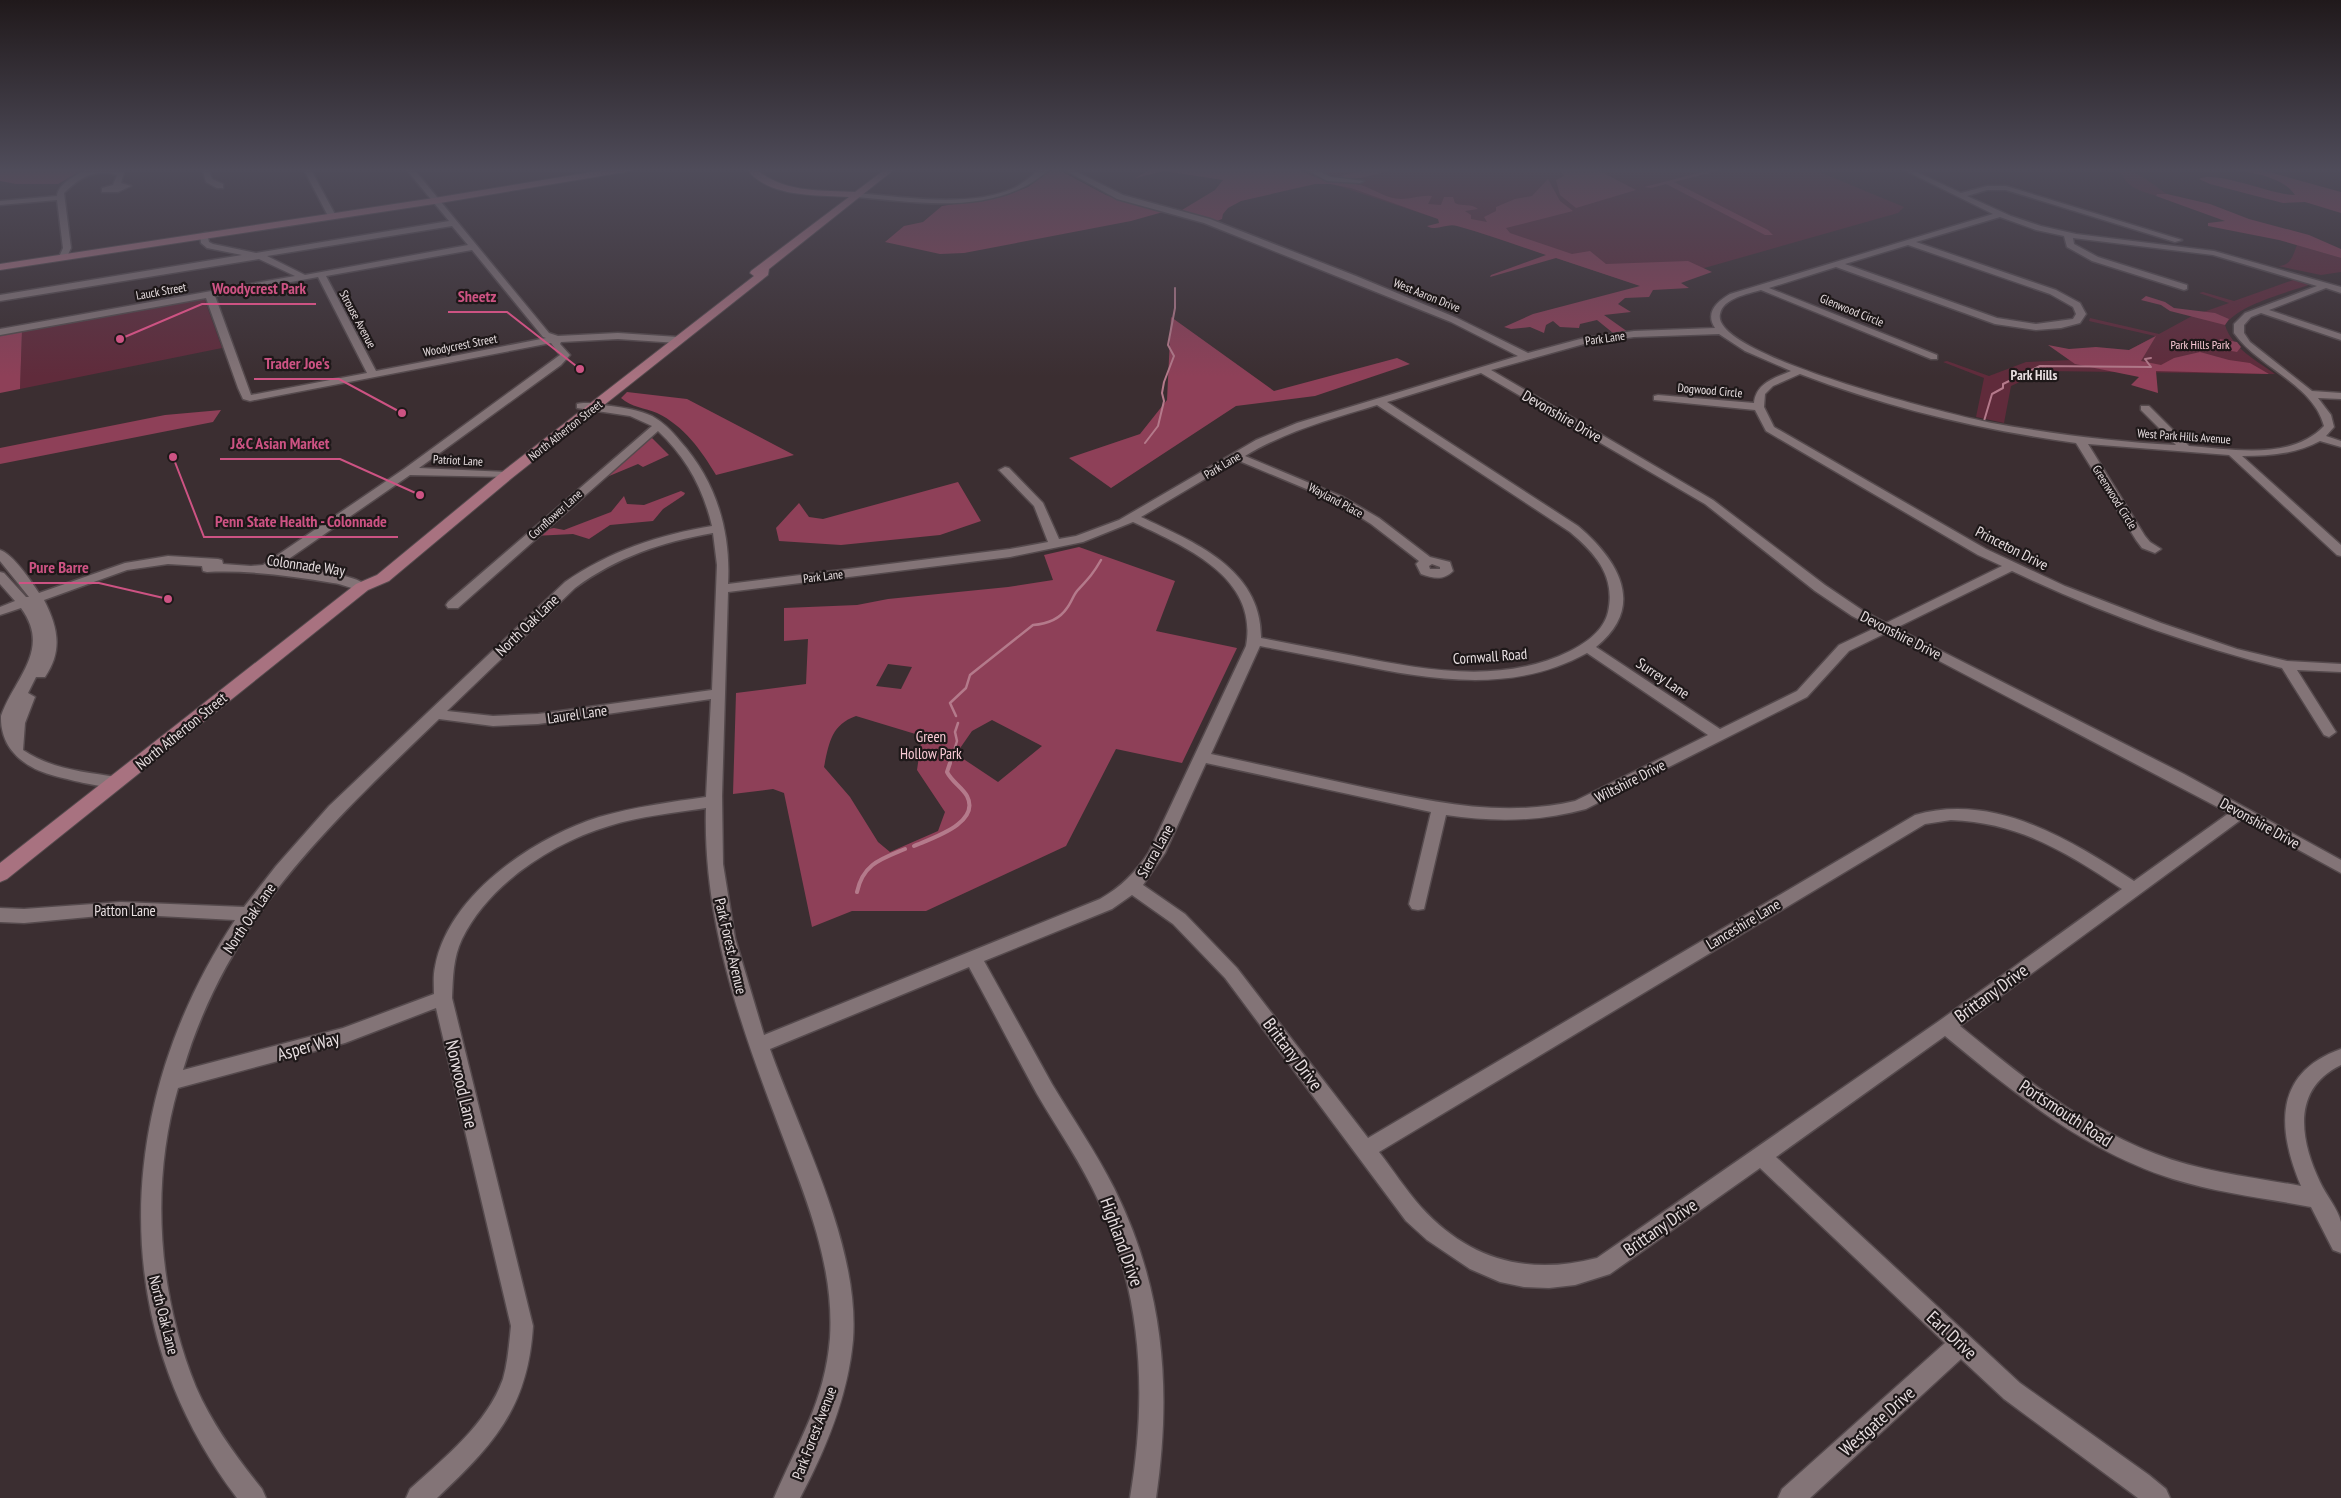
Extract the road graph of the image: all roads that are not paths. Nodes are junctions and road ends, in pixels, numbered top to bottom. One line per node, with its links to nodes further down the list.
1 (63, 238): 16 (street)
2 (191, 238): 15 (main road)
3 (204, 238): 17 (street)
4 (361, 238): 17 (street)
5 (465, 238): 13 (street)
6 (802, 238): 33 (main road, North Atherton Street)
7 (1251, 238): 34 (street, West Aaron Drive)
8 (1921, 238): 12 (street)
9 (2069, 238): 24 (street)
10 (2100, 238): 14 (street)
11 (2169, 238): 14 (street)
12 (1907, 242): 18 (street); 18 (street)
13 (473, 248): 20 (street, Lauck Street); 32 (street)
14 (2198, 250): 22 (street)
15 (101, 251): 16 (main road)
16 (65, 252): 19 (main road)
17 (256, 255): 21 (street); 27 (street)
18 (1836, 264): 23 (street)
19 (0, 266)
20 (321, 275): 21 (street, Lauck Street); 38 (street, Strouse Avenue)
21 (305, 278): 26 (street, Lauck Street)
22 (2327, 285): 25 (street); 28 (street)
23 (1760, 287): 29 (street); 35 (street, Glenwood Circle)
24 (2184, 287)
25 (2341, 290)
26 (210, 295): 30 (street, Lauck Street); 38 (street, Woodycrest Street)
27 (0, 298)
28 (2260, 310): 31 (street); 40 (street)
29 (1721, 331): 34 (street, Park Lane); 37 (street, West Park Hills Avenue)
30 (0, 332)
31 (2341, 337)
32 (557, 339): 33 (street, Woodycrest Street); 38 (street, Woodycrest Street); 56 (street)
33 (672, 339): 39 (main road, North Atherton Street); 44 (main road, North Atherton Street)
34 (1527, 356): 36 (street, Park Lane)
35 (1934, 357)
36 (1483, 370): 43 (street, Park Lane); 75 (street, Devonshire Drive)
37 (1799, 370): 45 (street); 50 (street, West Park Hills Avenue)
38 (373, 375)
39 (611, 393): 44 (main road, North Atherton Street); 47 (street)
40 (2309, 394): 41 (street); 49 (street)
41 (2341, 396)
42 (1658, 398): 45 (street, Dogwood Circle)
43 (1378, 401): 54 (street, Park Lane); 77 (street, Cornwall Road)
44 (587, 407): 47 (street, Park Forest Avenue); 57 (main road, North Atherton Street)
45 (1759, 407): 66 (street, Princeton Drive)
46 (2145, 408): 52 (street)
47 (623, 411): 48 (street, Park Forest Avenue)
48 (659, 425): 59 (street, Park Forest Avenue); 73 (street, Cornflower Lane)
49 (2321, 438): 51 (street); 53 (street, West Park Hills Avenue)
50 (2080, 440): 52 (street, West Park Hills Avenue); 61 (street, Greenwood Circle)
51 (2341, 444)
52 (2186, 449): 53 (street, West Park Hills Avenue)
53 (2231, 451): 62 (street)
54 (1236, 456): 58 (street, Park Lane); 65 (street, Wayland Place)
55 (1005, 470): 60 (street)
56 (408, 471): 57 (street, Patriot Lane); 68 (street)
57 (501, 475): 70 (main road, North Atherton Street)
58 (1133, 518): 60 (street, Park Lane); 76 (street, Sierra Lane)
59 (720, 528): 71 (street, Park Forest Avenue); 81 (street, North Oak Lane)
60 (1055, 545): 71 (street, Park Lane)
61 (2155, 549)
62 (2341, 552)
63 (0, 554): 72 (street)
64 (156, 561): 67 (street, Colonnade Way); 68 (street, Colonnade Way); 72 (street, Colonnade Way)
65 (1428, 561)
66 (2011, 567): 75 (street, Wiltshire Drive); 78 (street, Princeton Drive)
67 (207, 568): 68 (street, Colonnade Way); 70 (street, Colonnade Way)
68 (265, 569): 70 (street, Colonnade Way)
69 (0, 576): 72 (street)
70 (362, 587): 85 (main road, North Atherton Street)
71 (722, 589): 80 (street, Park Forest Avenue)
72 (28, 600): 74 (street, Colonnade Way); 85 (street)
73 (453, 605)
74 (0, 611)
75 (1887, 628): 83 (street, Wiltshire Drive); 88 (street, Devonshire Drive)
76 (1254, 641): 77 (street, Cornwall Road); 84 (street, Sierra Lane)
77 (1587, 647): 83 (street, Surrey Lane)
78 (2287, 665): 79 (street, Princeton Drive); 82 (street)
79 (2341, 668)
80 (718, 694): 81 (street, Laurel Lane); 86 (street, Park Forest Avenue)
81 (435, 714): 94 (street, North Oak Lane)
82 (2329, 732)
83 (1720, 736): 87 (street, Wiltshire Drive)
84 (1202, 757): 87 (street, Wiltshire Drive); 91 (street, Sierra Lane)
85 (117, 782): 90 (main road, North Atherton Street)
86 (714, 800): 97 (street, Norwood Lane); 99 (street, Park Forest Avenue)
87 (1440, 809): 93 (street)
88 (2241, 812): 89 (street, Devonshire Drive); 92 (street, Brittany Drive)
89 (2341, 867)
90 (0, 874)
91 (1133, 887): 96 (street, Sierra Lane); 102 (street, Brittany Drive)
92 (2136, 890): 98 (street, Brittany Drive); 102 (street, Lanceshire Lane)
93 (1418, 904)
94 (250, 914): 95 (street, Patton Lane); 101 (street, North Oak Lane)
95 (0, 915)
96 (974, 958): 99 (street, Sierra Lane); 110 (street, Highland Drive)
97 (442, 998): 101 (street, Asper Way); 108 (street, Norwood Lane)
98 (1946, 1026): 103 (street, Brittany Drive); 104 (street, Portsmouth Road)
99 (760, 1045): 109 (street, Park Forest Avenue)
100 (2341, 1057): 104 (street)
101 (170, 1082): 107 (street, North Oak Lane)
102 (1365, 1150): 103 (street, Brittany Drive)
103 (1761, 1156): 106 (street, Earl Drive)
104 (2318, 1199): 105 (street)
105 (2341, 1243)
106 (1961, 1344): 111 (street, Westgate Drive); 112 (street, Earl Drive)
107 (253, 1498)
108 (419, 1498)
109 (787, 1498)
110 (1143, 1498)
111 (1791, 1498)
112 (2156, 1498)

